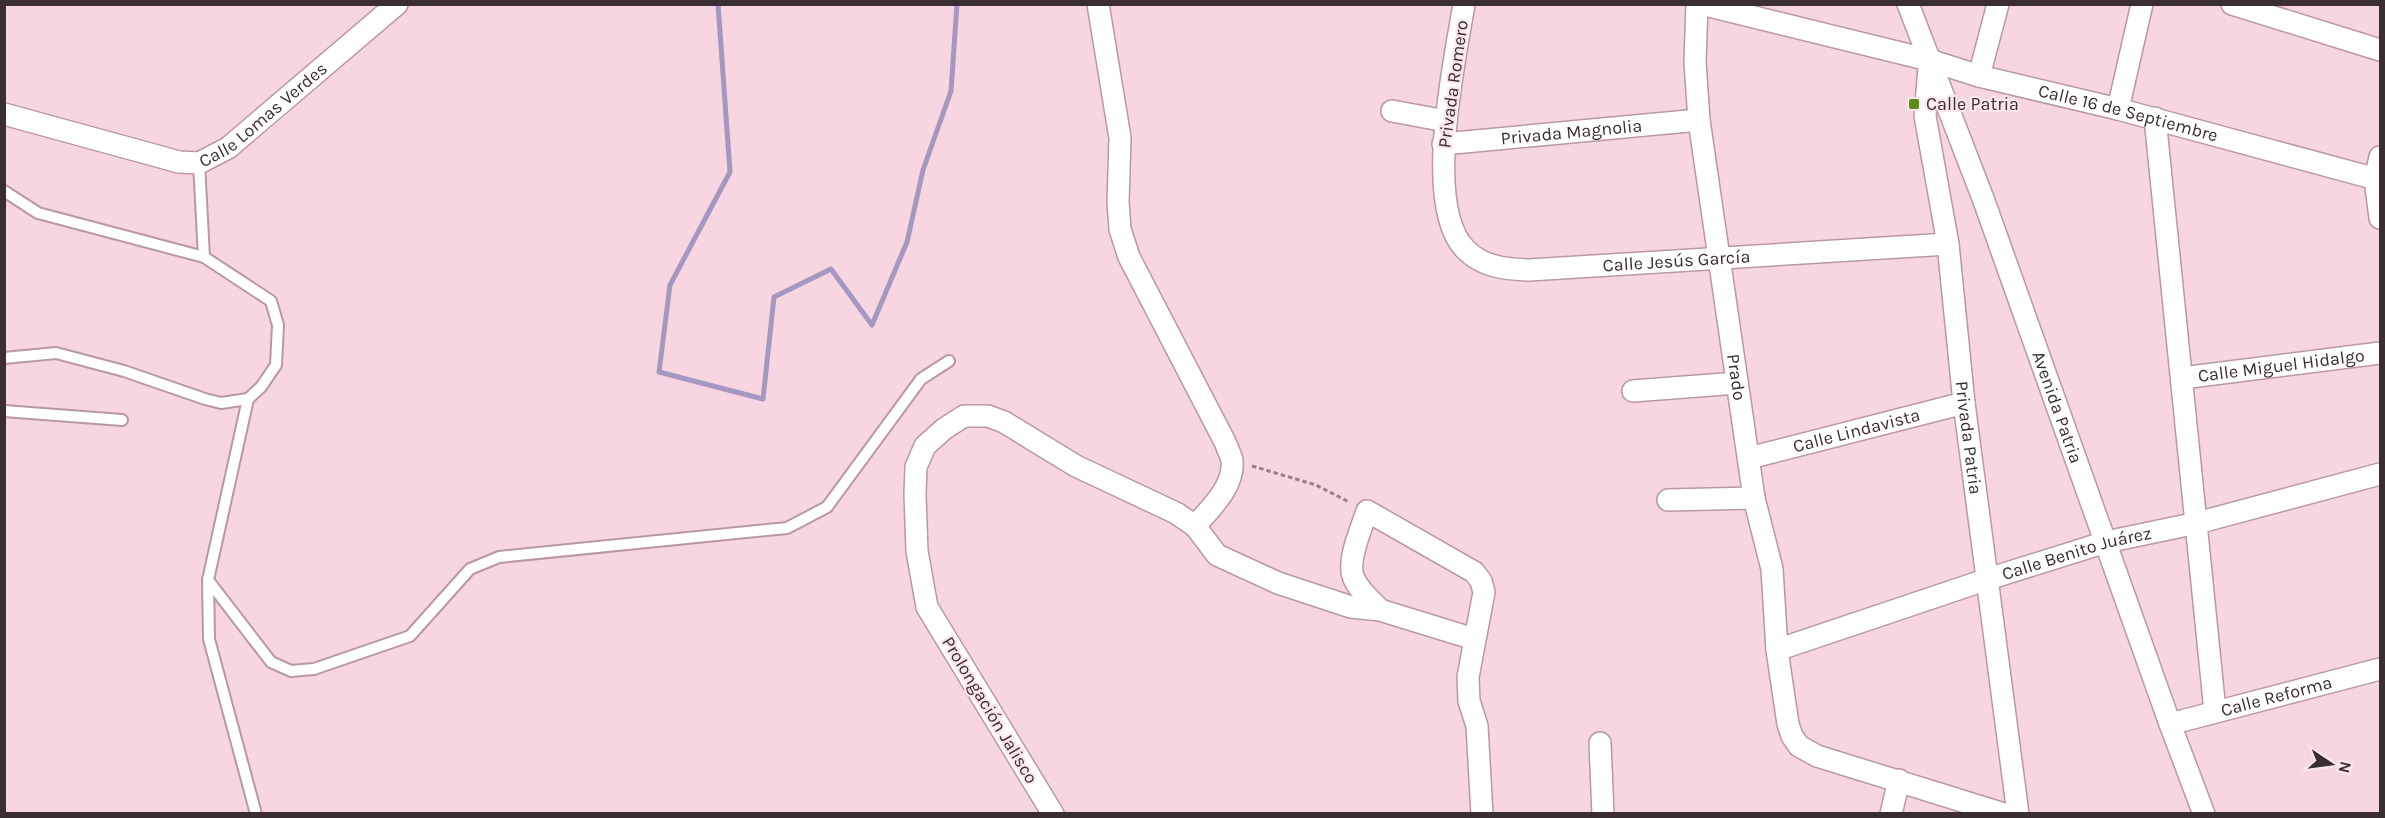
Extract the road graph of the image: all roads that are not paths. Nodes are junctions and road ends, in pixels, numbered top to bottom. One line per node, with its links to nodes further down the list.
1 (397, 4): 20 (street, Calle Lomas Verdes)
2 (1098, 4): 43 (street)
3 (1464, 4): 17 (street, Privada Romero)
4 (1699, 4): 10 (street, Calle 16 de Septiembre); 16 (street, Prado)
5 (1908, 4): 10 (street, Avenida Patria)
6 (1998, 4): 11 (street)
7 (2142, 4): 12 (street)
8 (2232, 4): 9 (street)
9 (2380, 50)
10 (1929, 60): 11 (street, Calle 16 de Septiembre); 25 (street, Privada Patria); 44 (street, Avenida Patria)
11 (1979, 76): 12 (street, Calle 16 de Septiembre)
12 (2118, 109): 15 (street, Calle 16 de Septiembre)
13 (1392, 111): 17 (street)
14 (4, 114): 20 (street, Calle Lomas Verdes)
15 (2154, 118): 21 (street, Calle 16 de Septiembre); 31 (street)
16 (1699, 120): 18 (street, Privada Magnolia); 27 (street, Prado)
17 (1446, 121): 18 (street, Privada Romero)
18 (1443, 144): 23 (street, Privada Romero)
19 (2380, 157): 21 (street)
20 (199, 163): 26 (lane)
21 (2378, 180): 24 (street)
22 (4, 191): 26 (lane)
23 (1446, 199): 27 (street, Calle Jesús García)
24 (2380, 218)
25 (1948, 244): 27 (street, Calle Jesús García); 35 (street, Privada Patria)
26 (204, 257): 34 (lane)
27 (1720, 259): 32 (street, Prado)
28 (2380, 353): 31 (street, Calle Miguel Hidalgo)
29 (4, 358): 34 (lane)
30 (949, 362): 46 (lane)
31 (2182, 378): 42 (street)
32 (1737, 382): 33 (street); 38 (street, Prado)
33 (1633, 391)
34 (249, 399): 46 (lane)
35 (1964, 403): 38 (street, Calle Lindavista); 45 (street, Privada Patria)
36 (4, 411): 37 (lane)
37 (122, 420)
38 (1749, 458): 40 (street, Prado)
39 (2380, 474): 42 (street, Calle Benito Juárez)
40 (1754, 498): 41 (street); 49 (street, Prado)
41 (1668, 500)
42 (2197, 523): 44 (street, Calle Benito Juárez); 51 (street)
43 (1195, 526): 47 (street); 56 (street, Prolongación Jalisco)
44 (2106, 543): 45 (street, Calle Benito Juárez); 52 (street, Avenida Patria)
45 (1988, 579): 49 (street, Calle Benito Juárez); 61 (street, Privada Patria)
46 (208, 580): 55 (lane)
47 (1380, 610): 48 (street); 48 (street)
48 (1474, 639): 57 (street)
49 (1778, 650): 54 (street, Prado)
50 (2380, 669): 51 (street, Calle Reforma)
51 (2216, 711): 52 (street, Calle Reforma)
52 (2170, 724): 62 (street, Avenida Patria)
53 (1600, 743): 58 (street)
54 (1899, 780): 59 (street); 60 (street)
55 (256, 813)
56 (1053, 813)
57 (1482, 813)
58 (1603, 813)
59 (1891, 813)
60 (2004, 813)
61 (2018, 813)
62 (2204, 813)

